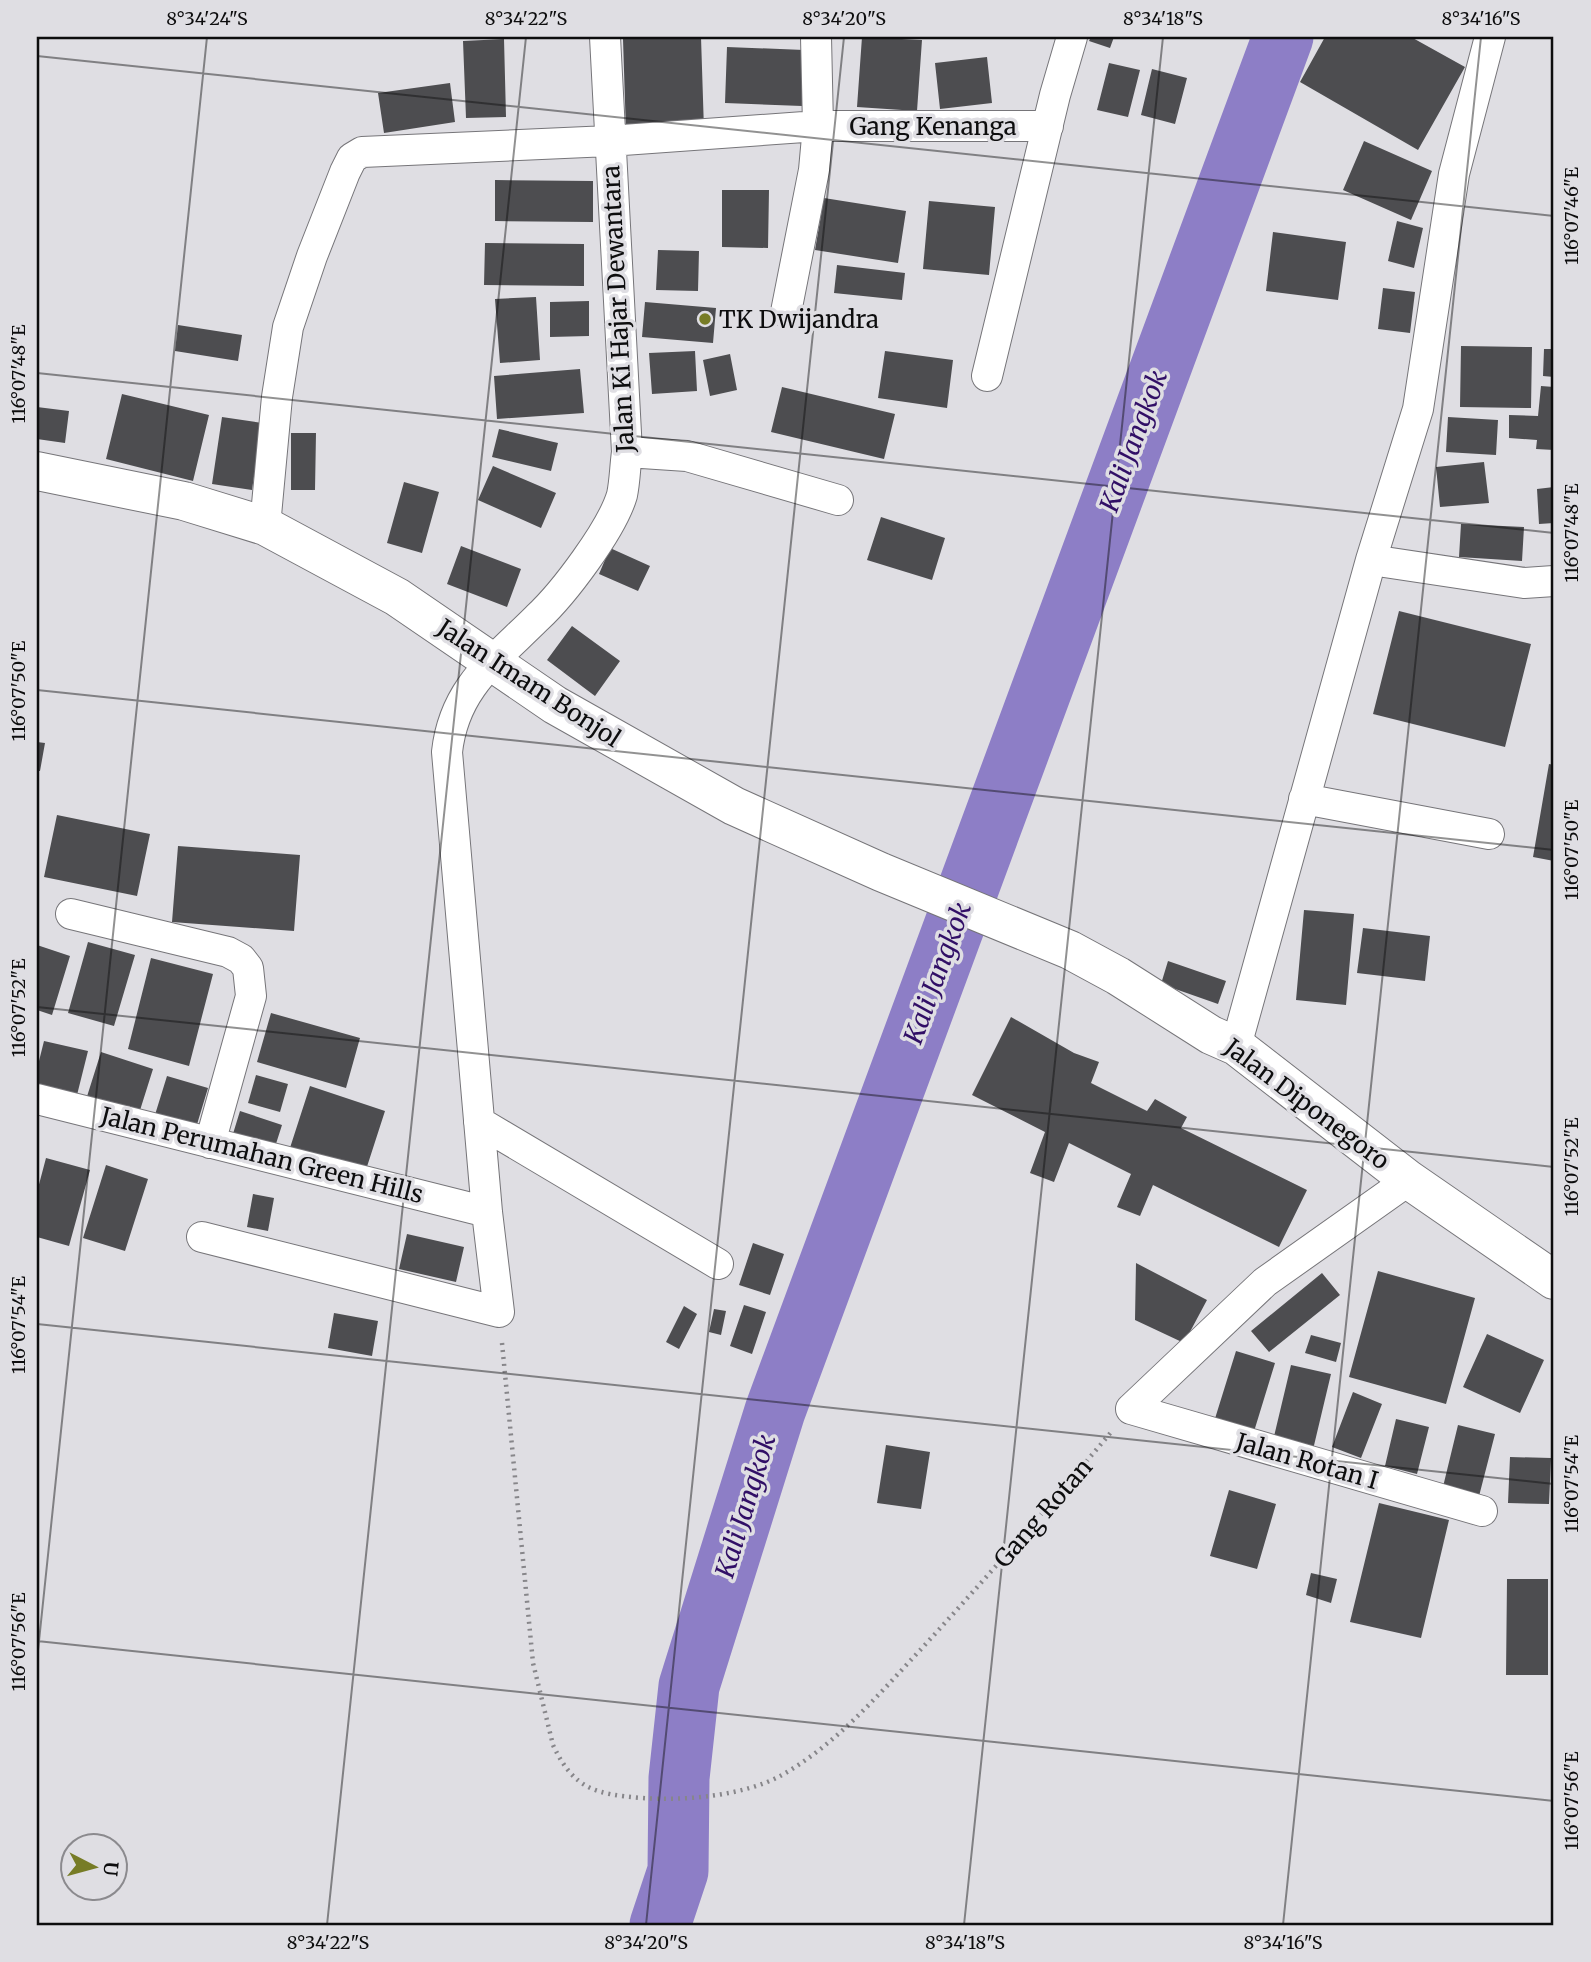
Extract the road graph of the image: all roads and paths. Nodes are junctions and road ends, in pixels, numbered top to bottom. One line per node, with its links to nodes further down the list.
1 (605, 37): 7 (street, Jalan Ki Hajar Dewantara)
2 (816, 37): 5 (street, Gang Kenanga)
3 (1072, 37): 6 (street)
4 (1490, 37): 14 (street)
5 (818, 126): 6 (street, Gang Kenanga); 7 (street, Gang Kenanga); 8 (street)
6 (1048, 126): 9 (street)
7 (609, 141): 10 (street, Jalan Ki Hajar Dewantara); 13 (street, Gang Kenanga)
8 (786, 312)
9 (987, 376)
10 (627, 452): 12 (street); 16 (street, Jalan Ki Hajar Dewantara)
11 (37, 471): 13 (main road, Jalan Imam Bonjol)
12 (838, 500)
13 (265, 526): 16 (main road, Jalan Imam Bonjol)
14 (1371, 560): 15 (street); 17 (street)
15 (1554, 581)
16 (492, 660): 20 (main road, Jalan Imam Bonjol); 23 (street, Jalan Ki Hajar Dewantara)
17 (1304, 799): 18 (street); 21 (street)
18 (1489, 834)
19 (71, 914): 24 (street)
20 (1012, 926): 21 (main road, Jalan Diponegoro)
21 (1236, 1045): 25 (main road, Jalan Diponegoro)
22 (37, 1099): 24 (street, Jalan Perumahan Green Hills)
23 (479, 1122): 26 (street, Jalan Ki Hajar Dewantara); 28 (street)
24 (210, 1143): 26 (street, Jalan Perumahan Green Hills)
25 (1409, 1180): 29 (main road, Jalan Diponegoro); 31 (street)
26 (486, 1212): 30 (street, Jalan Ki Hajar Dewantara)
27 (202, 1237): 30 (street)
28 (718, 1264)
29 (1554, 1280)
30 (499, 1312): 31 (path, Gang Rotan)
31 (1131, 1409): 32 (street, Jalan Rotan I)
32 (1482, 1511)

